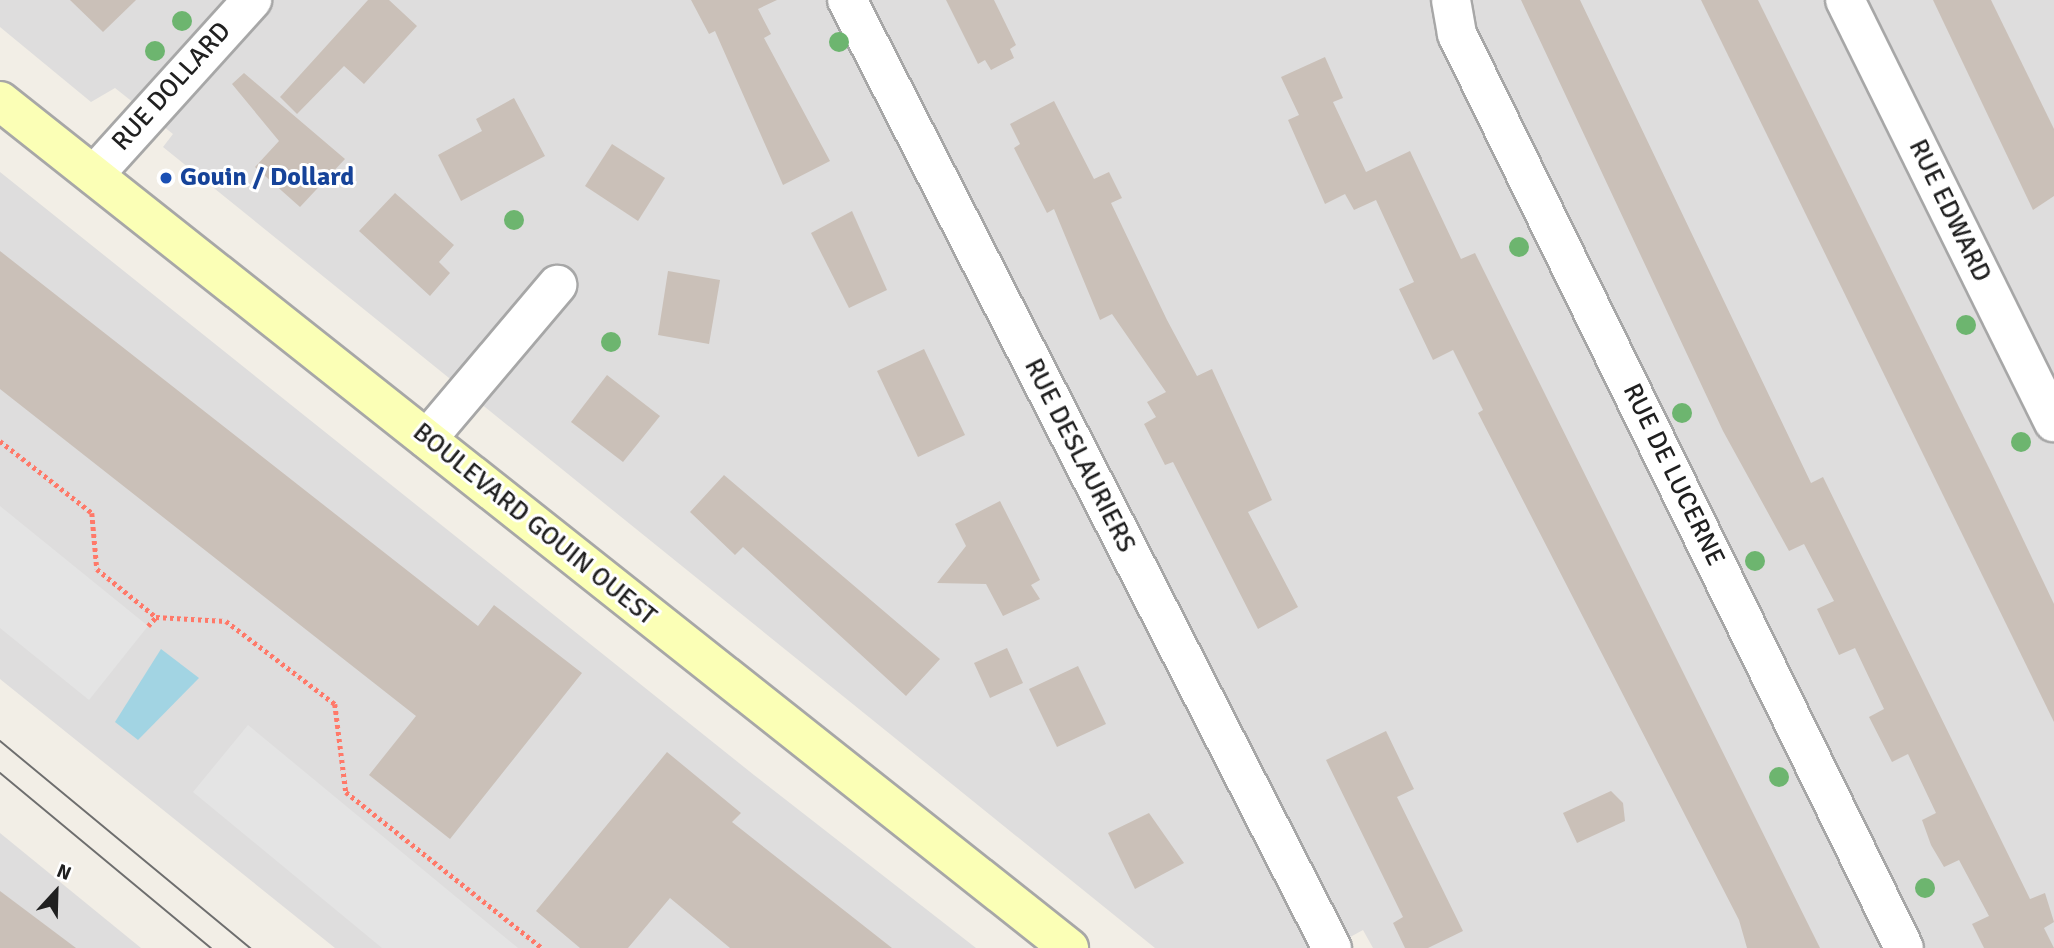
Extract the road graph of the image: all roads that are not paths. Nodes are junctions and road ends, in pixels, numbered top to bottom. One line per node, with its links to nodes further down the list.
1 (252, 0): 6 (street, RUE DOLLARD)
2 (847, 0): 10 (street, RUE DESLAURIERS)
3 (1451, 0): 13 (street, RUE DE LUCERNE)
4 (1845, 0): 8 (street, RUE EDWARD)
5 (0, 101): 6 (main road, BOULEVARD GOUIN OUEST)
6 (94, 175): 9 (main road, BOULEVARD GOUIN OUEST)
7 (557, 285): 9 (street)
8 (2054, 422)
9 (427, 439): 11 (main road, BOULEVARD GOUIN OUEST)
10 (1318, 930): 12 (street, RUE DESLAURIERS)
11 (1069, 948)
12 (1332, 948)
13 (1904, 948)

